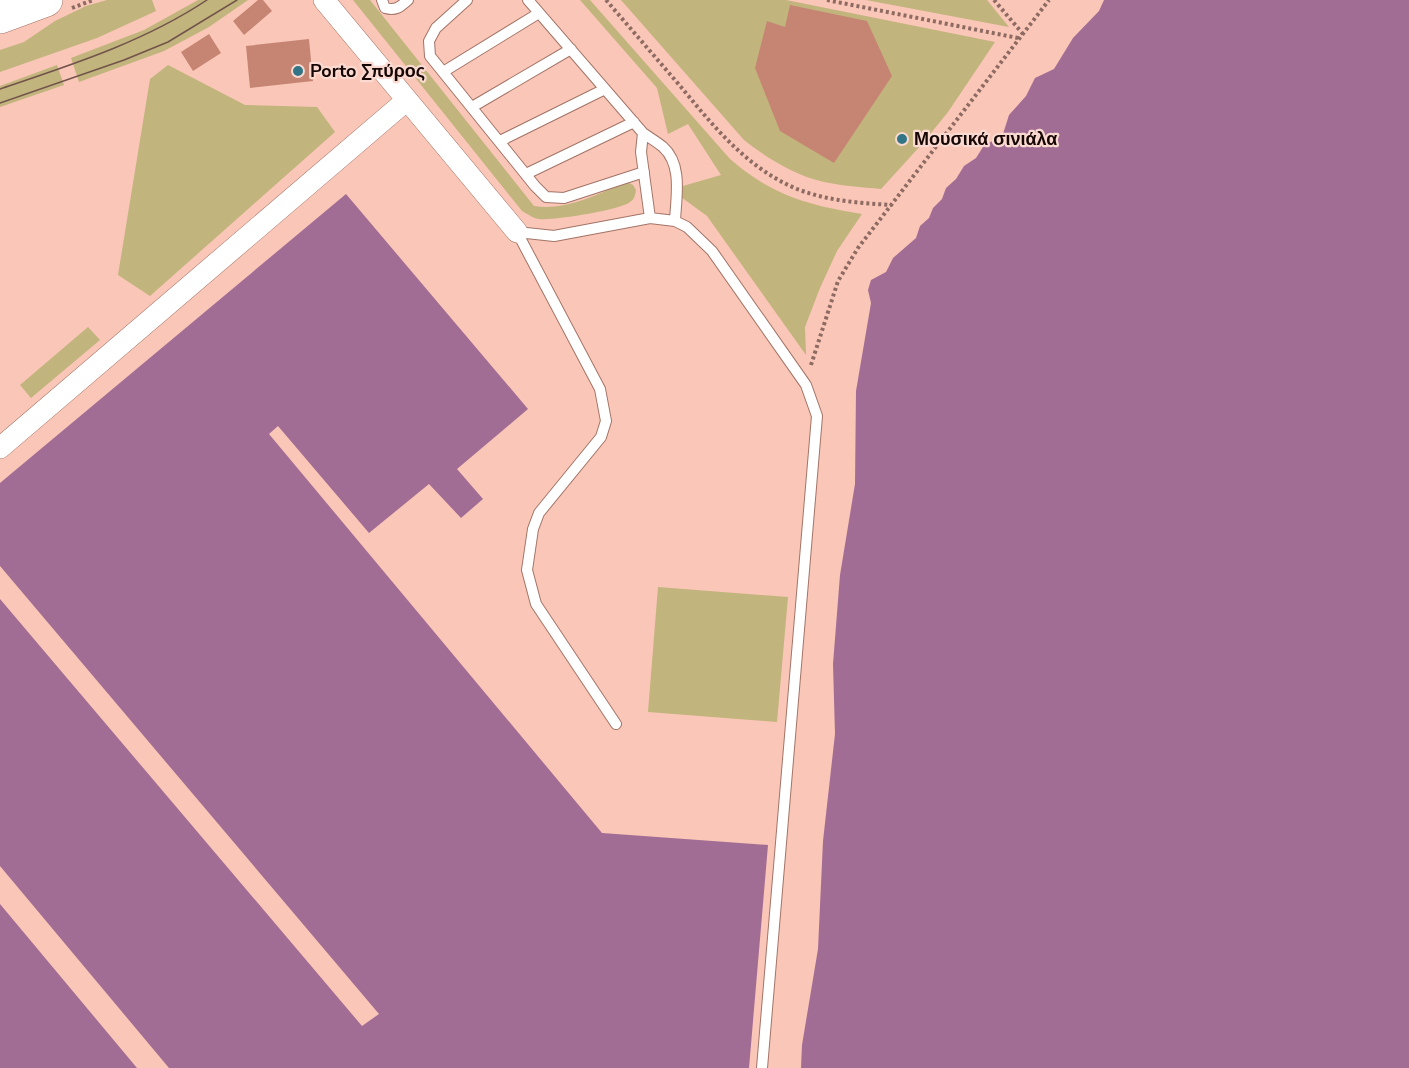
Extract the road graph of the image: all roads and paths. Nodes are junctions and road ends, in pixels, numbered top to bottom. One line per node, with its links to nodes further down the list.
1 (46, 0): 12 (highway)
2 (324, 0): 18 (street)
3 (382, 0): 4 (lane)
4 (408, 0)
5 (467, 0): 16 (lane)
6 (528, 0): 11 (lane)
7 (606, 0): 25 (path)
8 (827, 0): 14 (path)
9 (994, 0): 13 (path)
10 (1049, 0): 13 (path)
11 (539, 13): 15 (lane); 16 (lane)
12 (0, 17)
13 (1023, 34): 14 (path)
14 (1018, 38): 25 (path)
15 (571, 50): 17 (lane); 19 (lane)
16 (443, 72): 19 (lane)
17 (605, 89): 20 (lane); 22 (lane)
18 (407, 100): 28 (street); 30 (street)
19 (472, 107): 22 (lane)
20 (633, 122): 21 (lane); 24 (lane)
21 (643, 133): 23 (lane); 27 (lane)
22 (500, 141): 24 (lane)
23 (644, 172): 24 (lane); 26 (lane)
24 (526, 174)
25 (893, 205): 29 (path)
26 (650, 218): 27 (lane); 28 (lane)
27 (675, 221): 32 (lane)
28 (517, 232): 31 (lane)
29 (819, 345)
30 (0, 448)
31 (616, 724)
32 (762, 1068)

